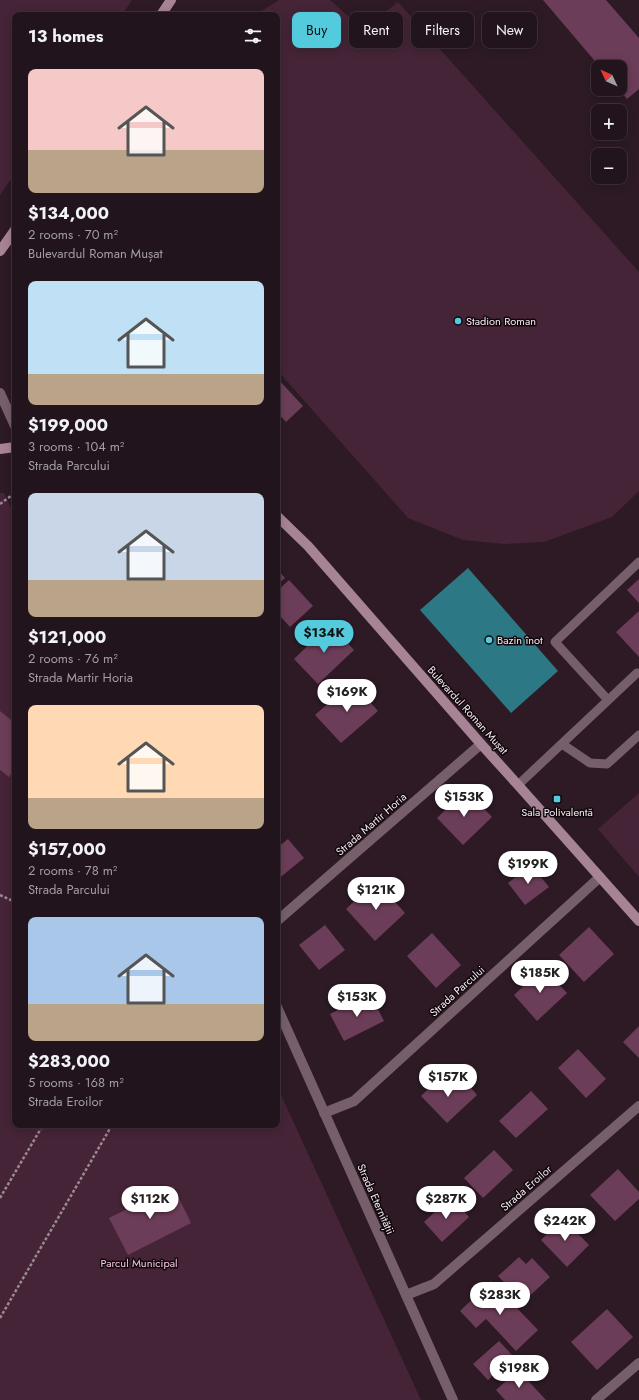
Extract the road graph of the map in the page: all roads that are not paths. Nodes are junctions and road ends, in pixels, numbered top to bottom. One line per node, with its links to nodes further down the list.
1 (171, 0): 2 (street)
2 (163, 12)
3 (12, 234): 4 (street)
4 (0, 251)
5 (0, 393): 6 (street)
6 (12, 419)
7 (12, 447): 8 (street)
8 (0, 449)
9 (280, 519): 14 (street, Bulevardul Roman Mușat)
10 (639, 562): 12 (lane)
11 (637, 672): 12 (lane)
12 (608, 700): 15 (lane)
13 (639, 735): 15 (lane)
14 (481, 744): 16 (street, Bulevardul Roman Mușat); 18 (street, Strada Martir Horia)
15 (562, 744): 16 (lane)
16 (518, 785): 17 (street, Bulevardul Roman Mușat)
17 (600, 877): 19 (street, Bulevardul Roman Mușat); 22 (street, Strada Parcului)
18 (280, 918)
19 (639, 922)
20 (280, 1014): 22 (street, Strada Eternității)
21 (639, 1106): 23 (street, Strada Eroilor)
22 (324, 1113): 23 (street, Strada Eternității)
23 (406, 1295): 25 (street, Strada Eternității)
24 (639, 1363): 26 (street)
25 (454, 1400)
26 (596, 1400)

